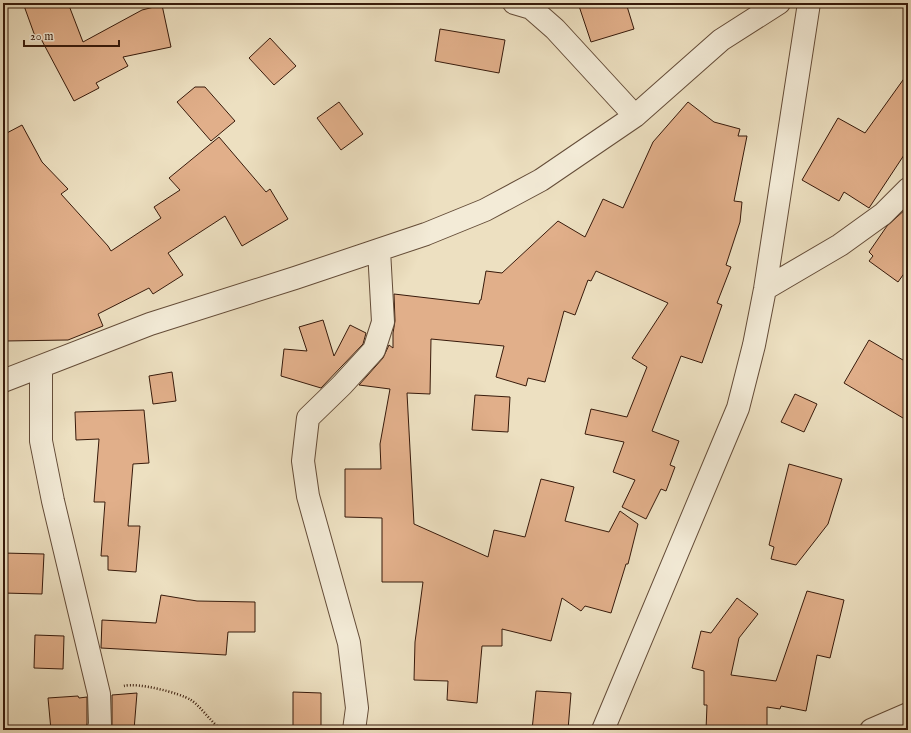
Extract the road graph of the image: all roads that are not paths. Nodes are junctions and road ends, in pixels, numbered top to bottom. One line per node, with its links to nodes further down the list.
1 (514, 3): 4 (street)
2 (779, 3): 4 (street)
3 (809, 3): 7 (street)
4 (635, 116): 6 (street)
5 (908, 189): 7 (street)
6 (379, 250): 8 (street); 12 (street)
7 (765, 289): 13 (street)
8 (41, 367): 9 (street); 11 (street)
9 (3, 381)
10 (908, 714): 14 (street)
11 (98, 730)
12 (354, 730)
13 (604, 730)
14 (871, 730)

